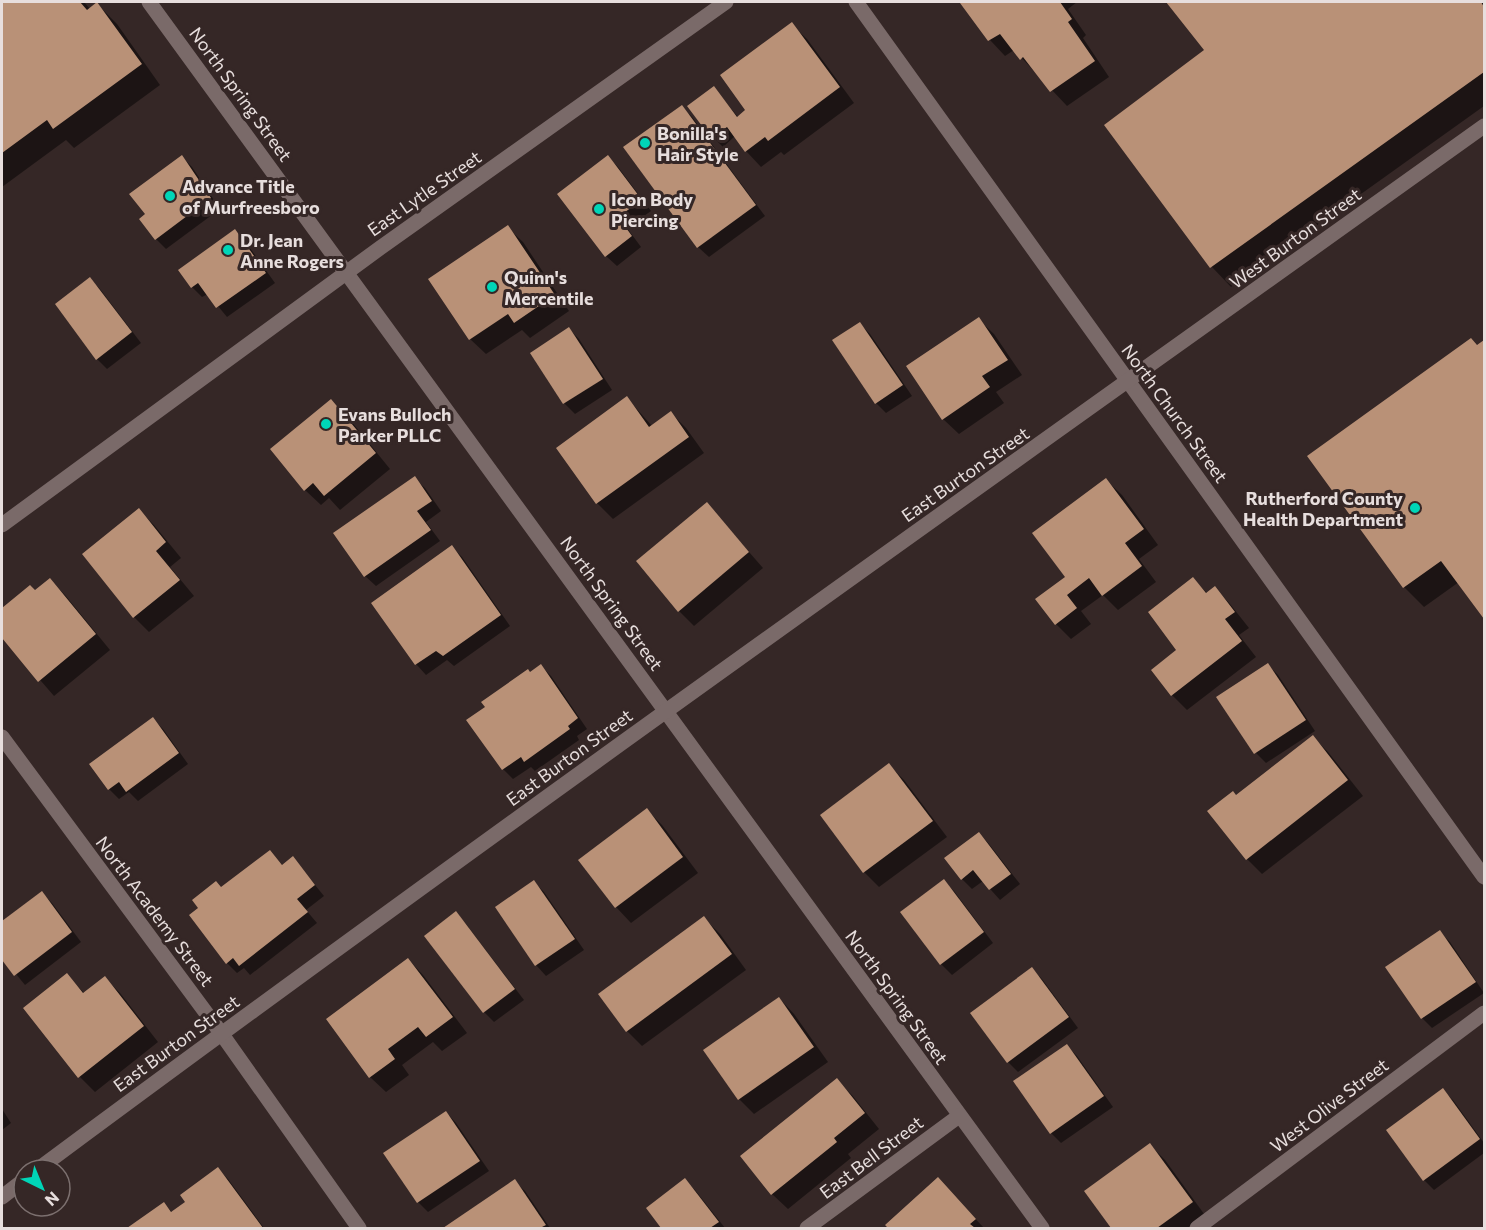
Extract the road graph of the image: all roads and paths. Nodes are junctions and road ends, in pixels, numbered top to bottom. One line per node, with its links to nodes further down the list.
1 (150, 2): 5 (street, North Spring Street)
2 (726, 2): 5 (street, East Lytle Street)
3 (856, 2): 6 (street, North Church Street)
4 (1485, 126): 6 (street, West Burton Street)
5 (346, 272): 7 (street, East Lytle Street); 8 (street, North Spring Street)
6 (1128, 381): 8 (street, East Burton Street); 10 (street, North Church Street)
7 (2, 525)
8 (666, 711): 12 (street, East Burton Street); 13 (street, North Spring Street)
9 (2, 736): 12 (street, North Academy Street)
10 (1485, 877)
11 (1485, 1012): 18 (street, West Olive Street)
12 (221, 1033): 14 (street, East Burton Street); 15 (street, North Academy Street)
13 (959, 1116): 16 (street, East Bell Street); 17 (street, North Spring Street)
14 (54, 1158)
15 (359, 1228)
16 (807, 1228)
17 (1042, 1228)
18 (1197, 1228)

